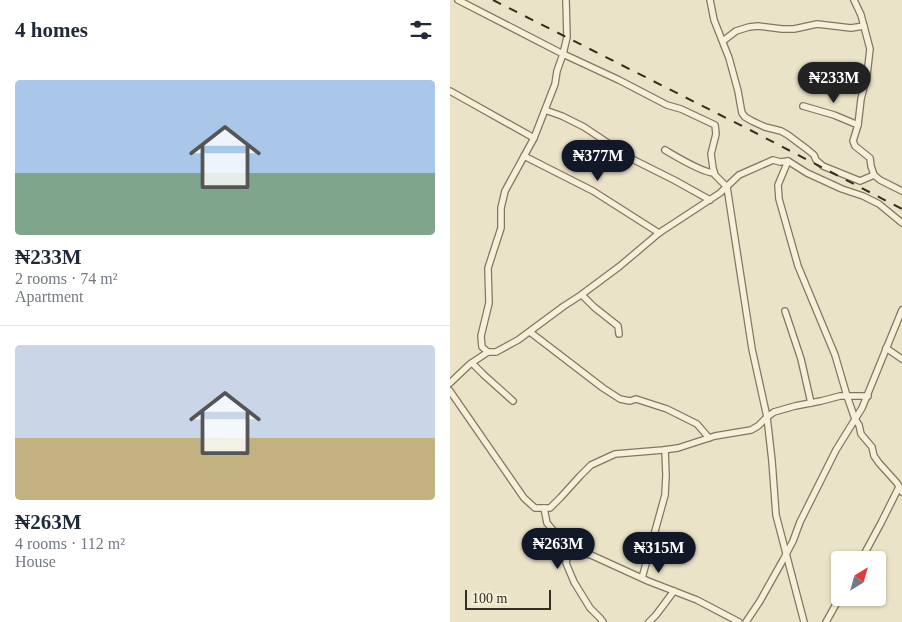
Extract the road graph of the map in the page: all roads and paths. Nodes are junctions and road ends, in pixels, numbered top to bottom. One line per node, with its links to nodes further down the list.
1 (458, 0): 7 (street)
2 (566, 0): 7 (street)
3 (710, 0): 6 (street)
4 (854, 0): 5 (street)
5 (864, 26): 6 (street); 11 (street)
6 (723, 41): 17 (street)
7 (563, 54): 10 (street); 16 (street)
8 (450, 91): 12 (street)
9 (802, 106): 11 (street)
10 (545, 110): 12 (street); 20 (street)
11 (858, 125): 17 (street)
12 (534, 138): 14 (street)
13 (665, 150): 16 (street)
14 (524, 156): 22 (street); 29 (street)
15 (788, 161): 18 (street); 21 (street); 34 (street)
16 (714, 173): 18 (street)
17 (874, 175): 19 (street)
18 (727, 187): 20 (street); 38 (street)
19 (902, 191)
20 (710, 200): 22 (street)
21 (902, 223)
22 (659, 233): 23 (street)
23 (582, 295): 26 (street); 27 (street)
24 (902, 310): 28 (street)
25 (785, 311): 37 (street)
26 (530, 332): 29 (street); 40 (street)
27 (619, 334)
28 (886, 348): 30 (street); 35 (street)
29 (488, 352): 31 (street)
30 (902, 359)
31 (472, 363): 32 (street); 36 (street)
32 (450, 383)
33 (450, 391): 43 (street)
34 (847, 396): 35 (street); 37 (street); 39 (street)
35 (868, 396): 39 (street)
36 (513, 401)
37 (811, 403): 38 (street)
38 (767, 417): 40 (street); 46 (street)
39 (855, 419): 42 (street); 46 (street)
40 (709, 438): 41 (street)
41 (665, 450): 43 (street); 47 (street)
42 (900, 490): 45 (street)
43 (544, 508): 50 (street)
44 (571, 551): 47 (street)
45 (865, 551)
46 (786, 555): 53 (street); 54 (street)
47 (642, 578): 48 (street)
48 (674, 591): 51 (street); 52 (street)
49 (835, 606): 55 (street)
50 (603, 622)
51 (649, 622)
52 (739, 622)
53 (746, 622)
54 (804, 622)
55 (826, 622)

